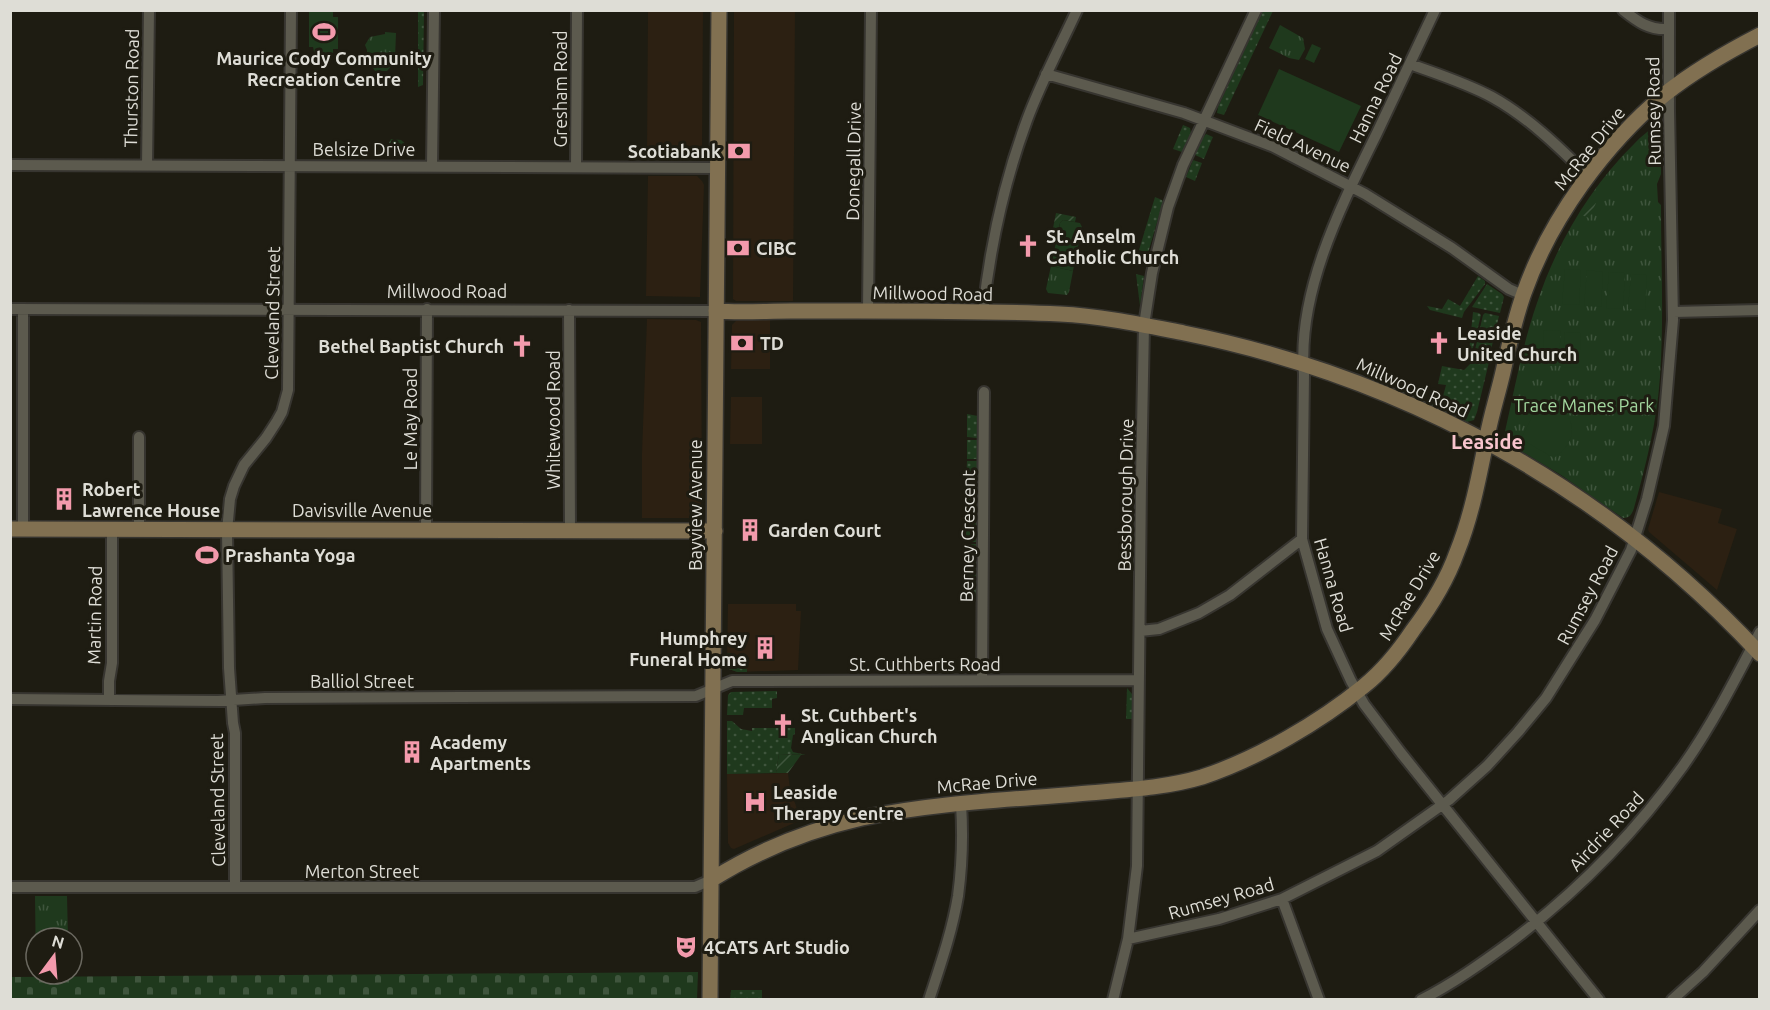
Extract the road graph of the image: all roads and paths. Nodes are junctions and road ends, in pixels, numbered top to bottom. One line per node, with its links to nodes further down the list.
1 (149, 10): 19 (street, Thurston Road)
2 (291, 10): 20 (street, Cleveland Street)
3 (434, 10): 21 (street)
4 (577, 10): 22 (street, Gresham Road)
5 (719, 10): 23 (street, Bayview Avenue)
6 (871, 10): 34 (street, Donegall Drive)
7 (1077, 10): 15 (street)
8 (1256, 10): 17 (street, Bessborough Drive)
9 (1435, 10): 14 (street, Hanna Road)
10 (1623, 10): 12 (street)
11 (1669, 10): 12 (street, Rumsey Road)
12 (1668, 29): 16 (street, Rumsey Road)
13 (1760, 35): 16 (street, McRae Drive)
14 (1410, 64): 24 (street); 25 (street, Hanna Road)
15 (1047, 74): 17 (street, Field Avenue); 35 (street)
16 (1668, 92): 24 (street, McRae Drive); 36 (street, Rumsey Road)
17 (1204, 120): 25 (street, Field Avenue); 37 (street, Bessborough Drive)
18 (10, 165): 19 (street, Belsize Drive)
19 (147, 166): 20 (street, Belsize Drive)
20 (290, 166): 21 (street, Belsize Drive); 30 (street, Cleveland Street)
21 (432, 166): 22 (street, Belsize Drive)
22 (576, 167): 23 (street, Belsize Drive)
23 (718, 168): 33 (street, Bayview Avenue)
24 (1588, 176): 26 (street, McRae Drive)
25 (1351, 186): 26 (street, Field Avenue); 38 (street, Hanna Road)
26 (1523, 295): 41 (street, McRae Drive)
27 (10, 309): 28 (street, Millwood Road)
28 (23, 309): 30 (street, Millwood Road); 42 (street)
29 (427, 309): 30 (street, Millwood Road); 31 (street, Millwood Road); 45 (street, Le May Road)
30 (289, 310): 47 (street, Cleveland Street)
31 (569, 310): 33 (street, Millwood Road); 46 (street, Whitewood Road)
32 (1760, 310): 36 (street)
33 (716, 311): 34 (street, Millwood Road); 48 (street, Bayview Avenue)
34 (868, 311): 35 (street, Millwood Road)
35 (983, 312): 37 (street, Millwood Road)
36 (1673, 312): 50 (street, Rumsey Road)
37 (1144, 325): 38 (street, Millwood Road); 51 (street, Bessborough Drive)
38 (1303, 364): 41 (street, Millwood Road); 49 (street, Hanna Road)
39 (984, 392): 53 (street, Berney Crescent)
40 (139, 437): 44 (street)
41 (1486, 441): 50 (street, Millwood Road); 56 (street, McRae Drive)
42 (17, 529): 43 (street, Davisville Avenue)
43 (112, 530): 44 (street, Davisville Avenue); 58 (street, Martin Road)
44 (139, 530): 47 (street, Davisville Avenue)
45 (426, 530): 46 (street, Davisville Avenue); 47 (street, Davisville Avenue)
46 (570, 530): 48 (street, Davisville Avenue)
47 (227, 531): 59 (street, Cleveland Street)
48 (715, 531): 55 (street, Bayview Avenue)
49 (1302, 539): 51 (street); 56 (street, Hanna Road)
50 (1634, 539): 52 (street, Millwood Road); 62 (street, Rumsey Road)
51 (1140, 631): 54 (street, Bessborough Drive)
52 (1757, 644): 68 (street, Airdrie Road)
53 (982, 680): 54 (street, St. Cuthberts Road); 55 (street, St. Cuthberts Road)
54 (1139, 680): 60 (street, Bessborough Drive)
55 (713, 689): 59 (street, Balliol Street); 63 (street, Bayview Avenue)
56 (1357, 691): 60 (street, McRae Drive); 62 (street, Hanna Road)
57 (10, 699): 58 (street, Balliol Street)
58 (109, 700): 59 (street, Balliol Street)
59 (232, 701): 65 (street, Cleveland Street)
60 (1138, 789): 61 (street, McRae Drive); 69 (street, Bessborough Drive)
61 (962, 804): 63 (street, McRae Drive); 71 (street)
62 (1443, 805): 66 (street, Rumsey Road); 68 (street, Hanna Road)
63 (711, 880): 65 (street, Merton Street); 70 (street, Bayview Avenue)
64 (10, 886): 65 (street, Merton Street)
65 (235, 886)
66 (1282, 899): 69 (street, Rumsey Road); 73 (street)
67 (1760, 910): 76 (street)
68 (1537, 922): 74 (street, Airdrie Road); 75 (street, Hanna Road)
69 (1128, 939): 72 (street, Bessborough Drive)
70 (710, 999)
71 (929, 999)
72 (1113, 999)
73 (1319, 999)
74 (1420, 999)
75 (1599, 999)
76 (1672, 999)

